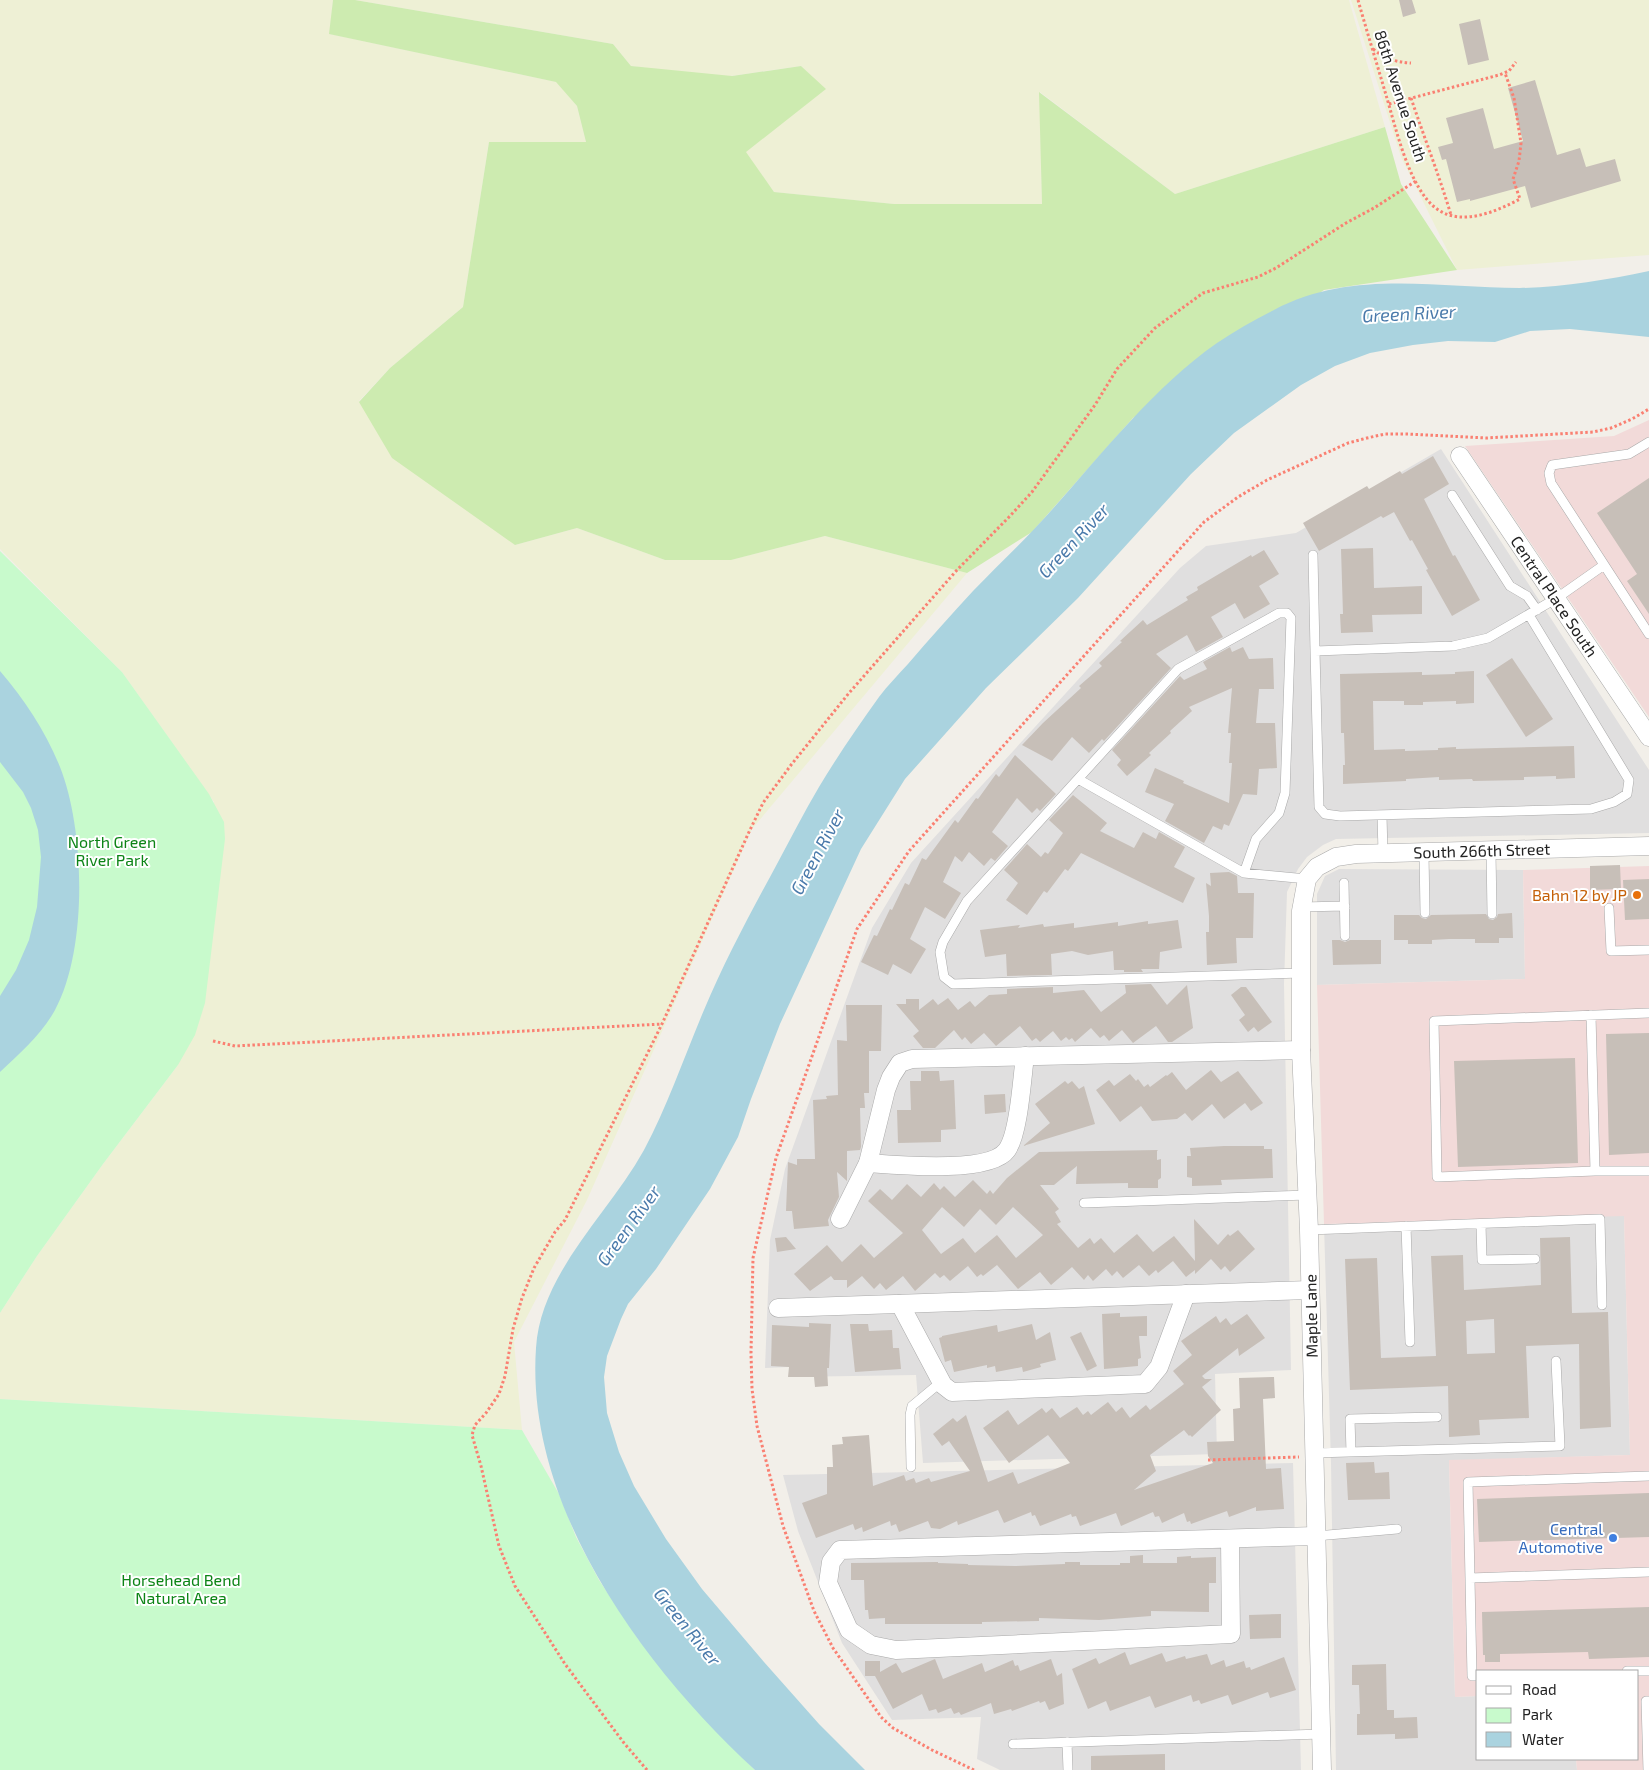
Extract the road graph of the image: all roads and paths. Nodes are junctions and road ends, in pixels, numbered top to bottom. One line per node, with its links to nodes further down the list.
1 (1358, 0): 2 (path, 86th Avenue South)
2 (1372, 49): 4 (path); 7 (path, 86th Avenue South)
3 (1516, 62): 5 (path)
4 (1411, 63)
5 (1504, 73): 6 (path); 9 (path)
6 (1411, 98): 7 (path); 9 (path)
7 (1389, 104): 8 (path, 86th Avenue South)
8 (1416, 181): 9 (path, 86th Avenue South); 39 (path)
9 (1451, 215)
10 (1649, 442): 14 (lane)
11 (1460, 456): 15 (street, Central Place South)
12 (1452, 495): 16 (lane)
13 (1313, 555): 18 (lane)
14 (1604, 565): 15 (lane); 17 (lane)
15 (1557, 598): 16 (lane); 19 (street, Central Place South)
16 (1533, 612): 18 (lane); 21 (lane)
17 (1649, 634)
18 (1314, 652): 21 (lane)
19 (1649, 737)
20 (1078, 778): 26 (lane); 26 (lane); 36 (lane)
21 (1382, 815): 25 (lane)
22 (1649, 846): 23 (street, South 266th Street)
23 (1491, 851): 24 (street, South 266th Street); 33 (lane)
24 (1424, 853): 25 (street, South 266th Street); 32 (lane)
25 (1383, 854): 27 (street, South 266th Street)
26 (1244, 873): 27 (lane)
27 (1312, 873): 30 (street, Maple Lane)
28 (1344, 883): 29 (lane)
29 (1344, 906): 30 (lane); 34 (lane)
30 (1302, 907): 36 (street, Maple Lane)
31 (1609, 908): 35 (lane)
32 (1425, 913)
33 (1492, 914)
34 (1345, 936)
35 (1649, 950)
36 (1301, 972): 41 (street, Maple Lane)
37 (1649, 1013): 38 (lane)
38 (1591, 1015): 44 (lane); 44 (lane)
39 (662, 1024): 40 (path); 78 (path)
40 (213, 1041)
41 (1301, 1050): 42 (street); 46 (street, Maple Lane)
42 (1025, 1056): 43 (street); 43 (street)
43 (868, 1164): 48 (street)
44 (1595, 1171): 45 (lane)
45 (1649, 1171)
46 (1308, 1195): 47 (lane); 51 (street, Maple Lane)
47 (1084, 1202)
48 (840, 1219)
49 (1481, 1224): 50 (lane); 52 (lane); 56 (lane)
50 (1406, 1226): 51 (lane); 58 (lane)
51 (1309, 1230): 53 (street, Maple Lane)
52 (1535, 1259)
53 (1310, 1290): 54 (street); 63 (street, Maple Lane)
54 (1186, 1294): 55 (street); 60 (street)
55 (900, 1304): 57 (street); 60 (street)
56 (1602, 1306)
57 (778, 1308)
58 (1410, 1342)
59 (1556, 1361): 62 (lane)
60 (941, 1382): 65 (lane)
61 (1437, 1417): 62 (lane)
62 (1351, 1452): 63 (lane)
63 (1314, 1455): 64 (path); 68 (street, Maple Lane)
64 (1208, 1460)
65 (911, 1467)
66 (1649, 1476): 71 (lane)
67 (1397, 1529): 68 (lane)
68 (1316, 1536): 69 (street); 75 (street, Maple Lane)
69 (1230, 1540): 69 (street)
70 (1649, 1572): 71 (lane)
71 (1470, 1578): 72 (lane)
72 (1476, 1676)
73 (1649, 1701): 74 (lane)
74 (1642, 1728): 81 (lane)
75 (1321, 1734): 76 (lane); 80 (street, Maple Lane)
76 (1067, 1742): 77 (lane); 79 (lane)
77 (1013, 1744)
78 (647, 1770)
79 (1068, 1770)
80 (1322, 1770)
81 (1648, 1770)

